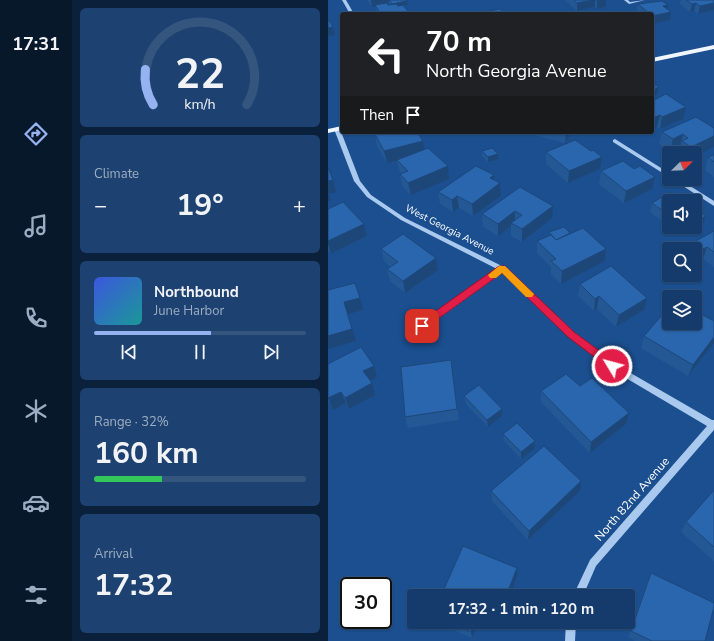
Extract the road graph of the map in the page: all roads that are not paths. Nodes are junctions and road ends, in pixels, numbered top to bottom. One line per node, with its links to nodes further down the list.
1 (344, 0): 4 (street)
2 (643, 0): 3 (street)
3 (627, 1)
4 (351, 12)
5 (714, 47): 6 (main road)
6 (654, 60)
7 (339, 129): 8 (main road)
8 (328, 131)
9 (341, 134): 14 (street, West Georgia Avenue)
10 (615, 141): 11 (street)
11 (662, 171)
12 (686, 186): 13 (street)
13 (714, 204)
14 (502, 269): 15 (street); 16 (street, West Georgia Avenue)
15 (411, 334)
16 (714, 425): 17 (street, North 82nd Avenue)
17 (581, 589)
18 (571, 629): 19 (street)
19 (570, 641)

